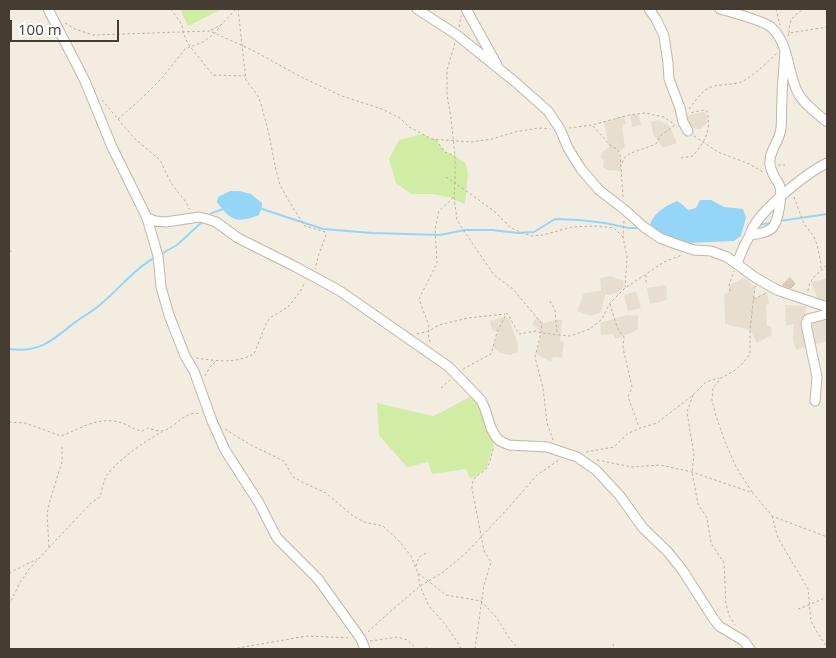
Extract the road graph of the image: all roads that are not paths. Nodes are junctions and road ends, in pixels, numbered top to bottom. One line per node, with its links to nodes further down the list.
1 (417, 9): 7 (street)
2 (466, 9): 7 (street)
3 (649, 9): 9 (street)
4 (720, 9): 6 (street)
5 (50, 12): 12 (street)
6 (783, 47): 8 (street); 11 (street)
7 (500, 69): 14 (street)
8 (827, 122)
9 (688, 131)
10 (827, 163): 11 (street)
11 (781, 196): 13 (street); 13 (street)
12 (147, 218): 18 (street); 19 (street)
13 (750, 235): 14 (street)
14 (737, 263): 15 (street)
15 (827, 307)
16 (827, 314): 17 (street)
17 (815, 401)
18 (365, 649)
19 (750, 649)

